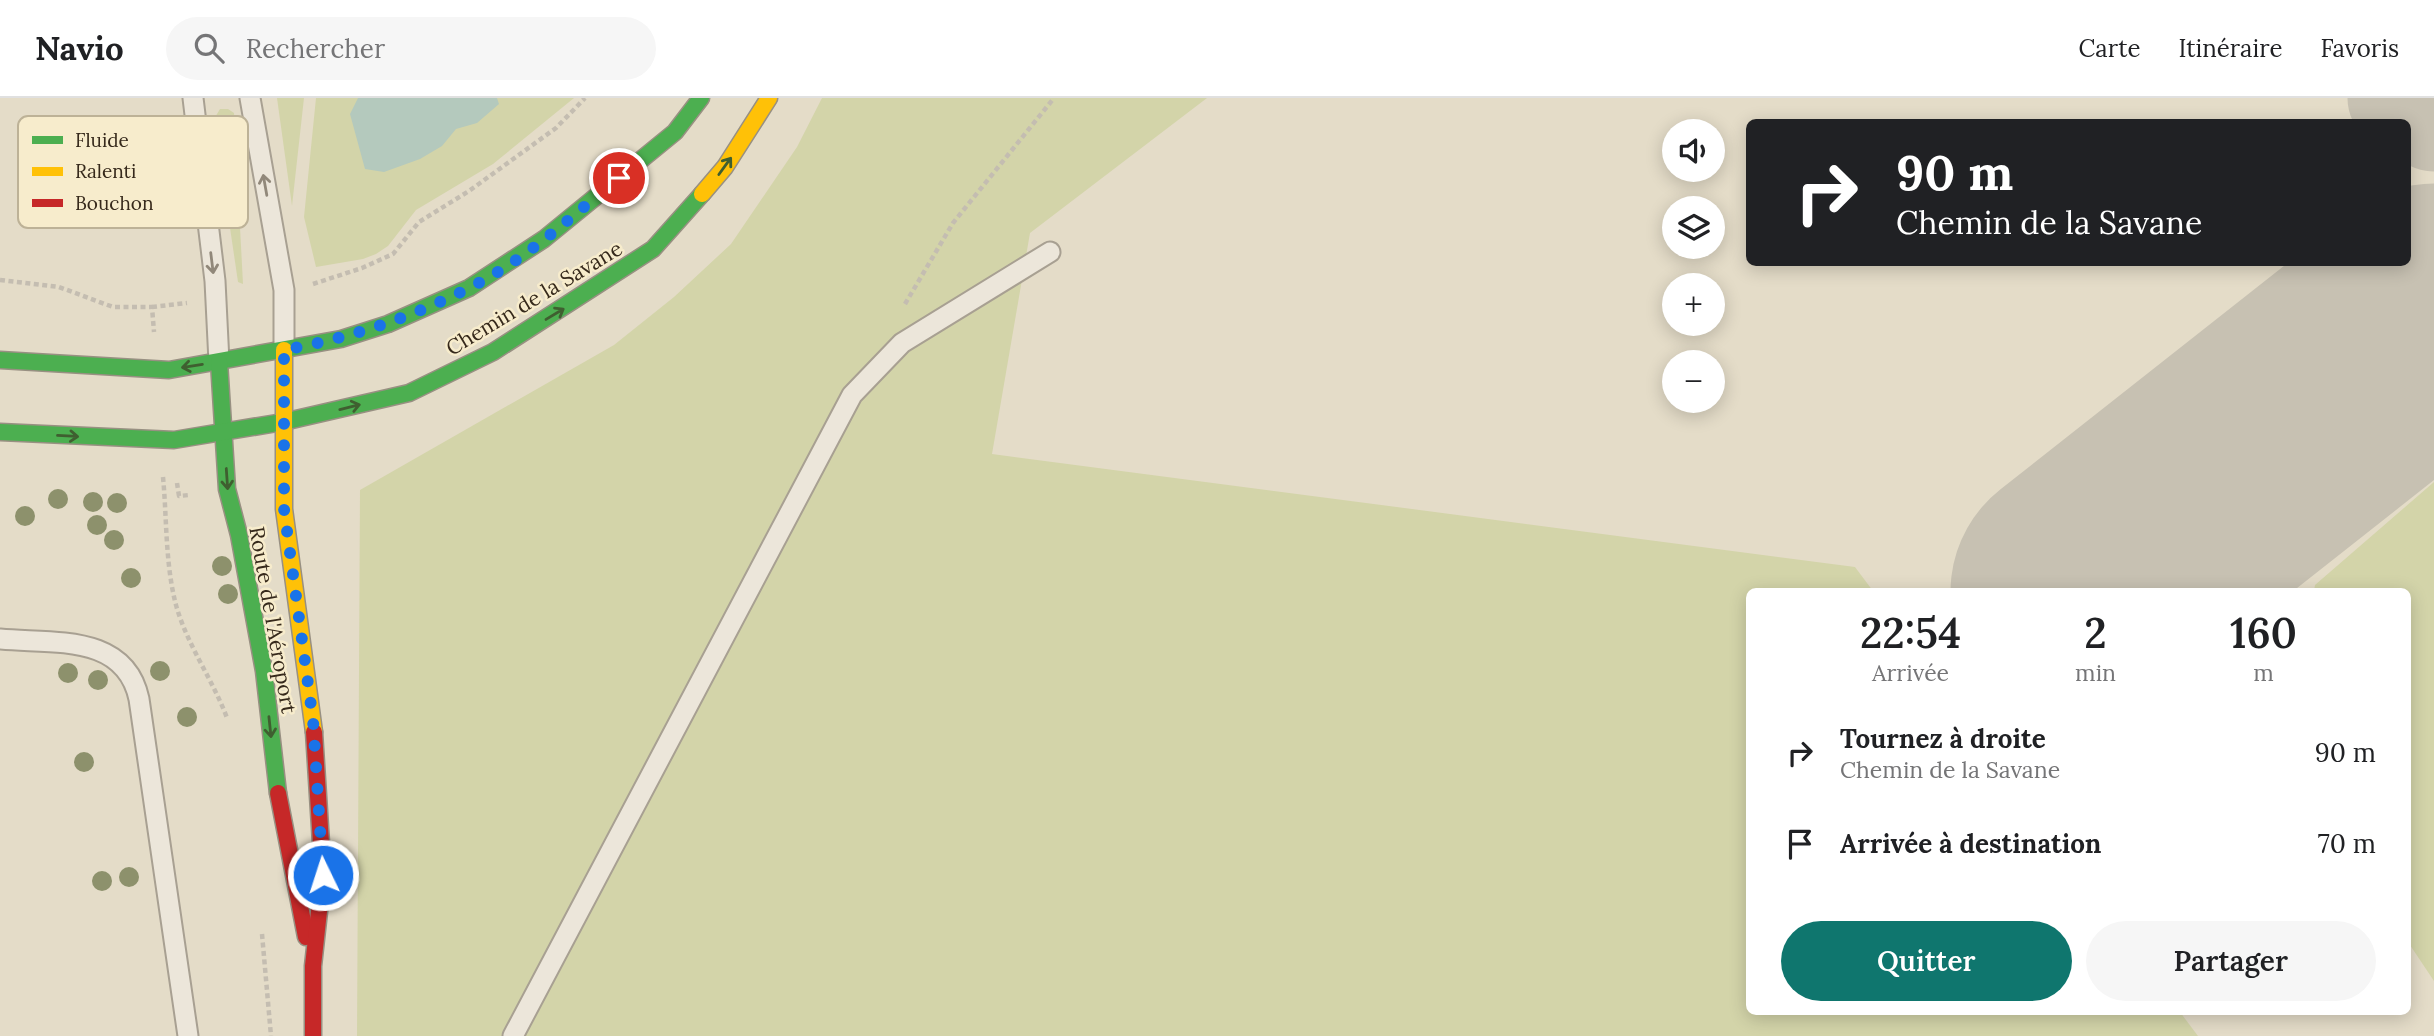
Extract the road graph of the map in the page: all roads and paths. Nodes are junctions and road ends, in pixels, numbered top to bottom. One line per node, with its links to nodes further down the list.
1 (193, 98): 7 (lane, one-way to 7)
2 (250, 98): 16 (lane, one-way to 2)
3 (585, 98): 11 (path)
4 (701, 98): 16 (street, Chemin de la Savane)
5 (769, 98): 19 (street, Chemin de la Savane, one-way to 5)
6 (1054, 98): 14 (path)
7 (195, 116)
8 (209, 228): 18 (lane, one-way to 18)
9 (1049, 253): 32 (lane)
10 (0, 280): 13 (path)
11 (315, 284)
12 (188, 303): 13 (path)
13 (152, 307): 15 (path)
14 (899, 315)
15 (155, 339)
16 (284, 350): 18 (street, Chemin de la Savane); 19 (street, Route de l'Aéroport)
17 (0, 360): 18 (street, Chemin de la Savane, one-way to 17)
18 (219, 362): 21 (street, Route de l'Aéroport)
19 (283, 422): 21 (street, Chemin de la Savane); 28 (street, Route de l'Aéroport)
20 (0, 432): 21 (street, Chemin de la Savane, one-way to 21)
21 (224, 432): 28 (street, Route de l'Aéroport, one-way to 28)
22 (163, 475): 26 (path)
23 (177, 482): 24 (path)
24 (178, 496)
25 (0, 639): 29 (lane)
26 (230, 724)
27 (261, 922): 30 (path)
28 (313, 966): 31 (street, Route de l'Aéroport)
29 (188, 1036)
30 (271, 1036)
31 (313, 1036)
32 (513, 1036)

